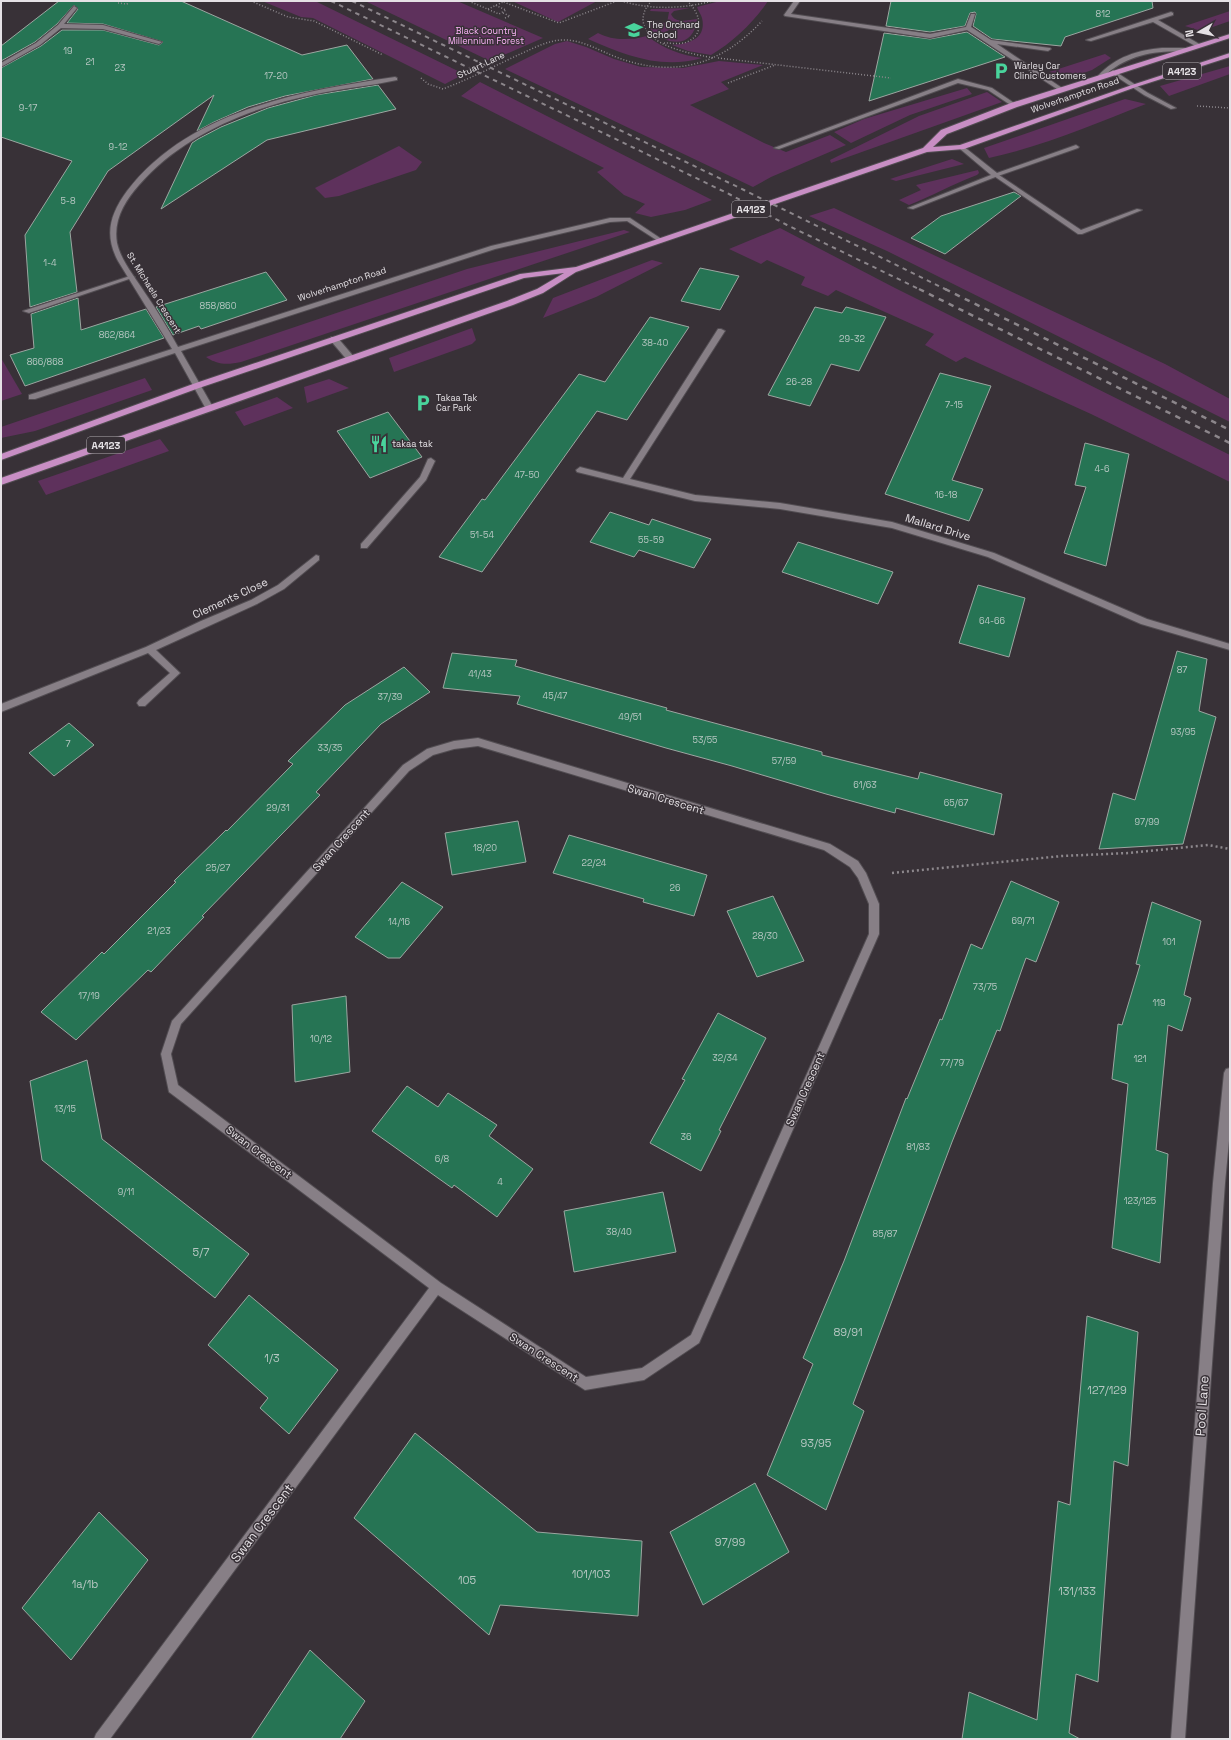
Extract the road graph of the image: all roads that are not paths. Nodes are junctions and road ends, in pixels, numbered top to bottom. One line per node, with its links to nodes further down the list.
1 (796, 1): 7 (street)
2 (74, 8): 6 (street)
3 (1171, 14): 5 (street)
4 (973, 15): 7 (street)
5 (1154, 20): 9 (street); 12 (street)
6 (60, 26): 10 (street); 16 (street)
7 (968, 28): 11 (street)
8 (1230, 36): 12 (highway, Wolverhampton Road / A4123)
9 (1089, 40)
10 (159, 42)
11 (989, 42): 13 (street); 21 (street)
12 (1199, 46): 14 (highway, Wolverhampton Road / A4123)
13 (1048, 49)
14 (1186, 50): 17 (highway, Wolverhampton Road / A4123); 18 (street, Wolverhampton Road)
15 (1230, 55): 20 (highway, Wolverhampton Road / A4123)
16 (1, 64)
17 (1113, 72): 18 (highway, Wolverhampton Road / A4123); 20 (street)
18 (1100, 76): 21 (highway, Wolverhampton Road / A4123)
19 (395, 79): 33 (street, St. Michaels Crescent)
20 (1134, 86): 23 (street); 24 (highway, Wolverhampton Road / A4123)
21 (1062, 90): 22 (highway, Wolverhampton Road / A4123)
22 (1014, 105): 26 (street, Wolverhampton Road); 27 (highway, Wolverhampton Road / A4123)
23 (1173, 108)
24 (961, 147): 27 (highway, Wolverhampton Road / A4123); 28 (street)
25 (1076, 147): 28 (street)
26 (777, 148)
27 (926, 150): 31 (highway, Wolverhampton Road / A4123)
28 (996, 175): 29 (street); 30 (street)
29 (911, 208)
30 (1139, 210)
31 (660, 240): 32 (highway, Wolverhampton Road / A4123); 37 (street, Wolverhampton Road)
32 (577, 269): 36 (highway, Wolverhampton Road / A4123); 38 (highway, Wolverhampton Road / A4123)
33 (132, 277): 34 (street); 37 (street, St. Michaels Crescent)
34 (27, 311)
35 (721, 331): 45 (street)
36 (334, 339): 38 (street); 39 (highway, Wolverhampton Road / A4123)
37 (176, 350): 39 (street, St. Michaels Crescent); 40 (street, Wolverhampton Road)
38 (350, 359): 41 (highway, Wolverhampton Road / A4123)
39 (196, 386): 41 (street, St. Michaels Crescent); 42 (highway, Wolverhampton Road / A4123)
40 (32, 397)
41 (210, 409): 46 (highway, Wolverhampton Road / A4123)
42 (1, 457)
43 (431, 461): 47 (street)
44 (580, 470): 45 (street, Mallard Drive)
45 (625, 481): 49 (street, Mallard Drive)
46 (1, 482)
47 (364, 546)
48 (316, 558): 50 (street, Clements Close)
49 (1230, 647)
50 (149, 649): 51 (street); 52 (street, Clements Close)
51 (142, 703)
52 (1, 708)
53 (1230, 1073): 56 (street, Pool Lane)
54 (437, 1287): 54 (street, Swan Crescent); 55 (street, Swan Crescent)
55 (102, 1739)
56 (1178, 1739)

